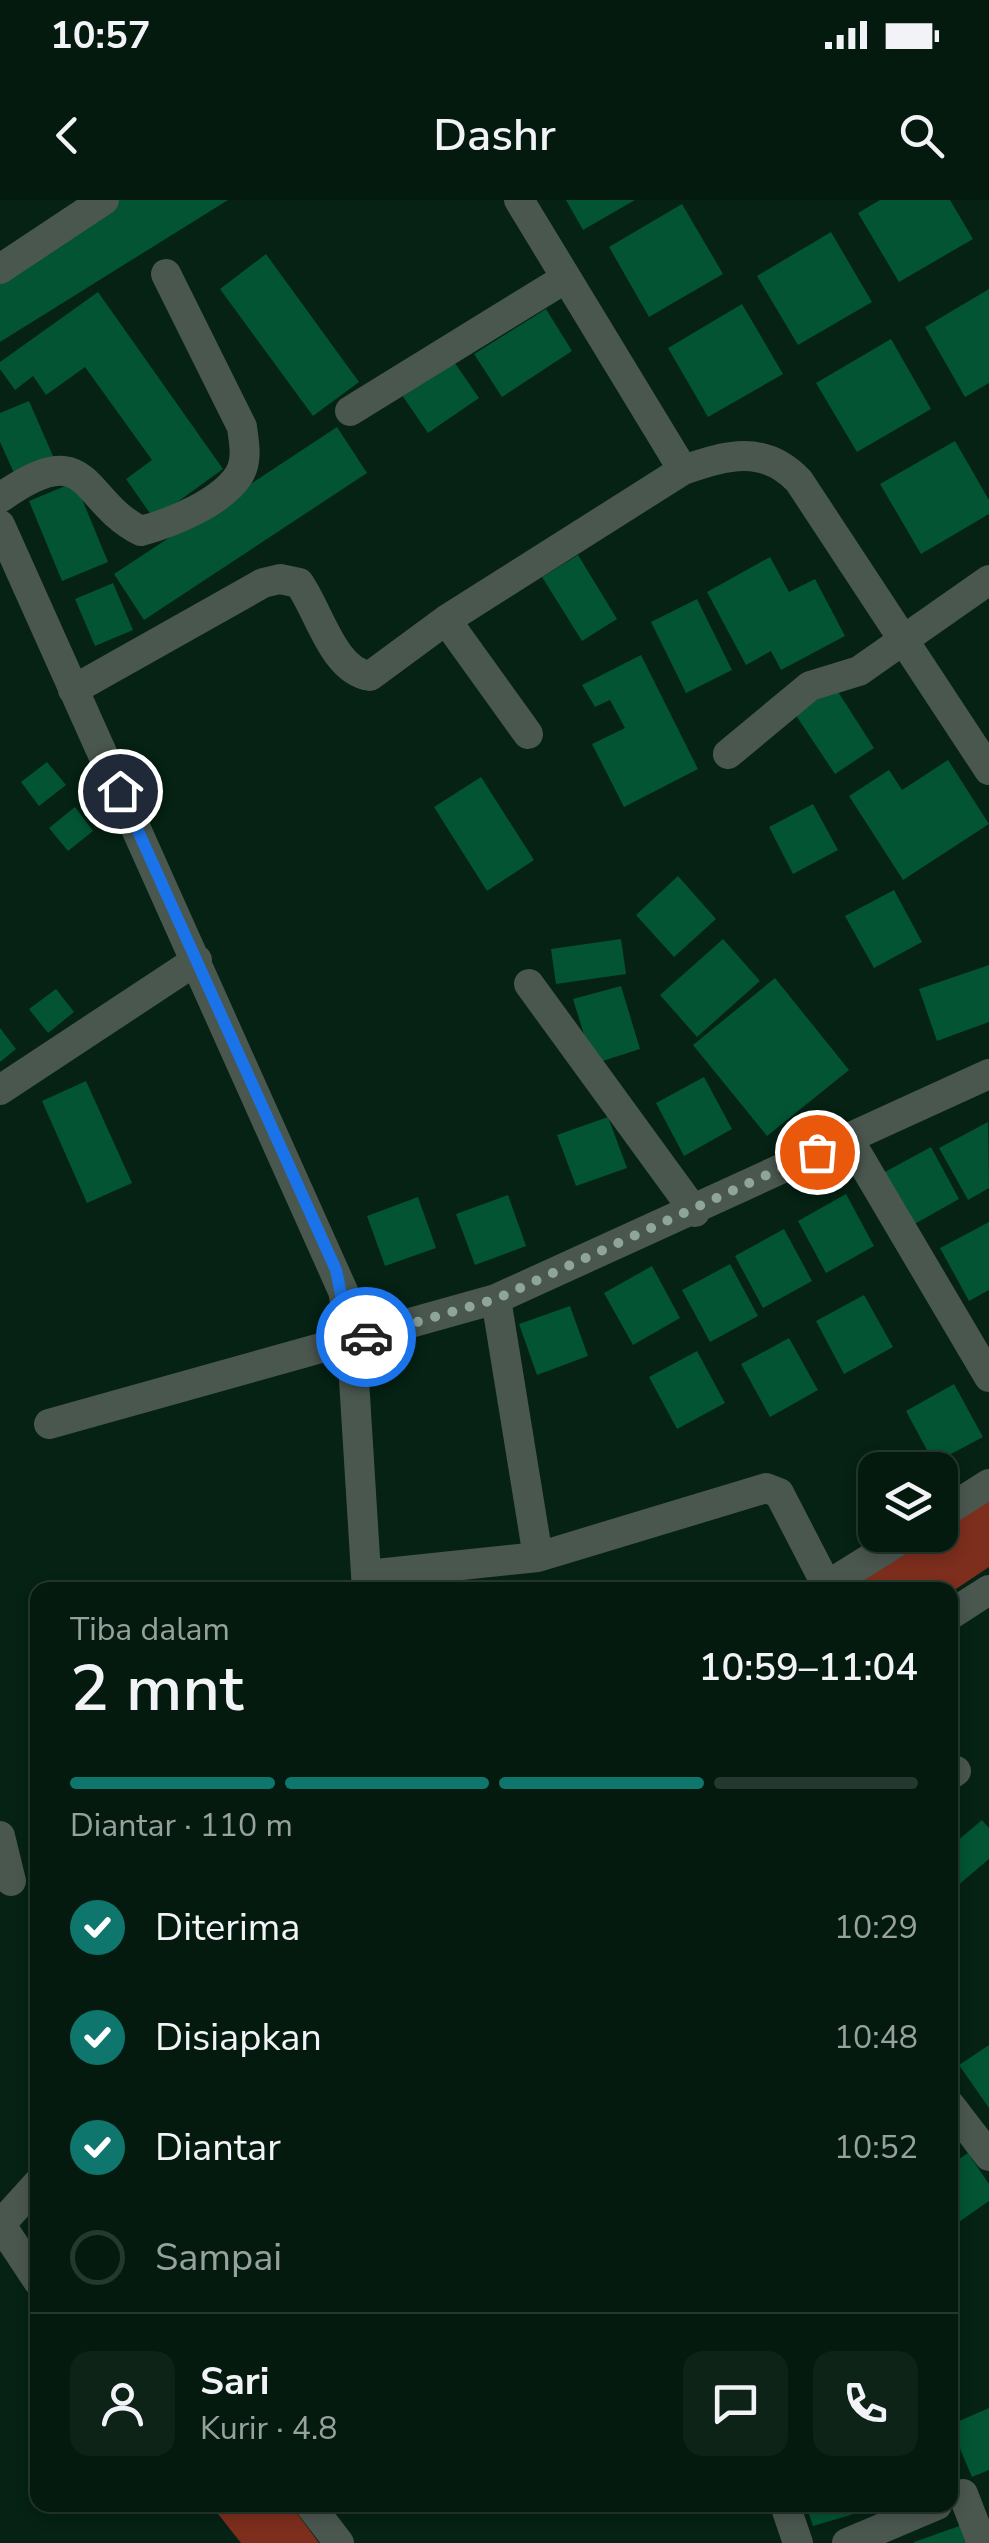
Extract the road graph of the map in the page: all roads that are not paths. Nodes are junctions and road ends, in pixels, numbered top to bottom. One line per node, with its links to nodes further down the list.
1 (519, 200): 5 (street)
2 (88, 204): 3 (street)
3 (0, 268)
4 (166, 274): 8 (street)
5 (566, 278): 6 (street); 7 (street)
6 (350, 411)
7 (683, 470): 12 (street); 13 (street)
8 (0, 498)
9 (0, 525): 10 (street)
10 (11, 574): 14 (street)
11 (989, 580): 13 (street)
12 (446, 620): 14 (street); 15 (street)
13 (904, 642): 16 (street); 17 (street)
14 (73, 690): 18 (street)
15 (528, 734)
16 (728, 754)
17 (989, 770)
18 (197, 960): 21 (street); 25 (street)
19 (529, 984): 23 (street)
20 (989, 1074): 22 (street)
21 (0, 1090)
22 (848, 1138): 23 (street); 26 (street)
23 (695, 1212): 24 (street)
24 (496, 1299): 25 (street); 31 (street)
25 (351, 1342): 27 (street); 32 (street)
26 (989, 1377)
27 (49, 1424)
28 (989, 1484): 29 (street)
29 (958, 1504)
30 (881, 1552): 34 (street)
31 (538, 1556): 32 (street); 33 (street)
32 (367, 1582)
33 (821, 1582)
34 (834, 1582)
35 (989, 1590): 36 (street)
36 (958, 1610)
37 (0, 1836): 38 (street)
38 (11, 1881)
39 (958, 2115): 40 (street)
40 (989, 2156)
41 (30, 2192): 42 (street)
42 (0, 2225): 43 (street)
43 (30, 2270)
44 (960, 2495): 51 (street)
45 (315, 2512): 48 (street)
46 (788, 2512): 49 (street)
47 (920, 2512): 50 (street)
48 (338, 2543)
49 (798, 2543)
50 (847, 2543)
51 (982, 2543)

